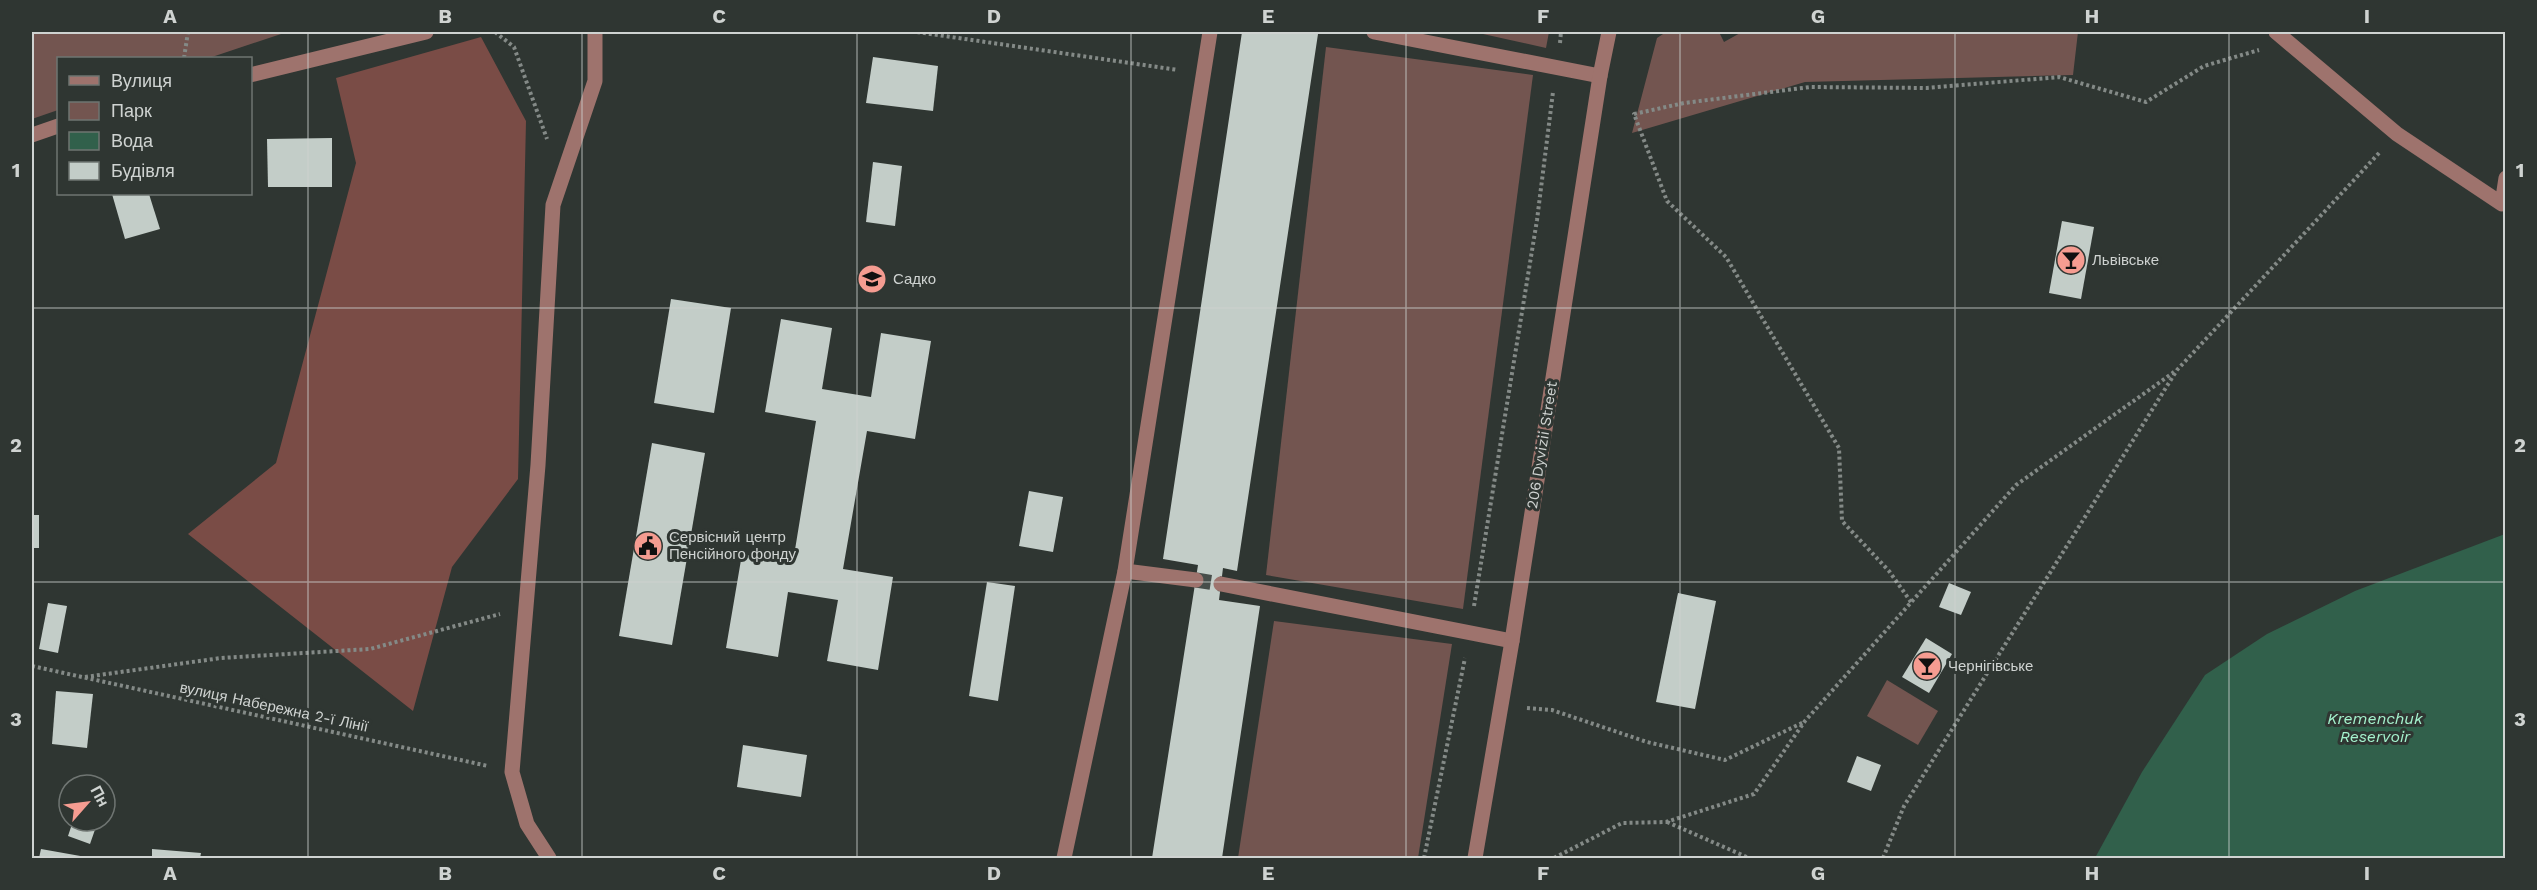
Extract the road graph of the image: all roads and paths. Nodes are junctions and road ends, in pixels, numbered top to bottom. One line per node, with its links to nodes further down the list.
1 (188, 32): 12 (path)
2 (426, 32): 15 (street)
3 (495, 32): 20 (path)
4 (595, 32): 27 (street)
5 (918, 32): 14 (path)
6 (1210, 32): 14 (street)
7 (1374, 32): 13 (street)
8 (1561, 32): 13 (path)
9 (1610, 32): 16 (street, 206 Dyvizii Street)
10 (2276, 32): 11 (street)
11 (2289, 42): 18 (street); 26 (path)
12 (184, 57)
13 (1556, 67): 16 (street); 28 (path)
14 (1202, 74): 23 (street)
15 (252, 75)
16 (1600, 76): 29 (street, 206 Dyvizii Street)
17 (57, 126): 19 (street)
18 (2397, 134): 21 (street); 22 (path)
19 (32, 135)
20 (548, 144)
21 (2505, 178)
22 (2177, 370): 26 (path); 42 (path)
23 (1125, 571): 24 (street); 37 (street)
24 (1196, 580)
25 (1221, 584): 28 (street)
26 (1911, 602): 33 (path)
27 (525, 608): 31 (path); 34 (street)
28 (1470, 633): 29 (street); 38 (path)
29 (1512, 641): 32 (street, 206 Dyvizii Street)
30 (32, 666): 31 (path, вулиця Набережна 2-ї Лінії)
31 (81, 677): 34 (path, вулиця Набережна 2-ї Лінії)
32 (1500, 706): 33 (path); 39 (street, 206 Dyvizii Street)
33 (1805, 722): 35 (path)
34 (512, 772): 36 (street)
35 (1666, 822): 40 (path); 41 (path)
36 (549, 858)
37 (1064, 858)
38 (1424, 858)
39 (1474, 858)
40 (1554, 858)
41 (1749, 858)
42 (1883, 858)

